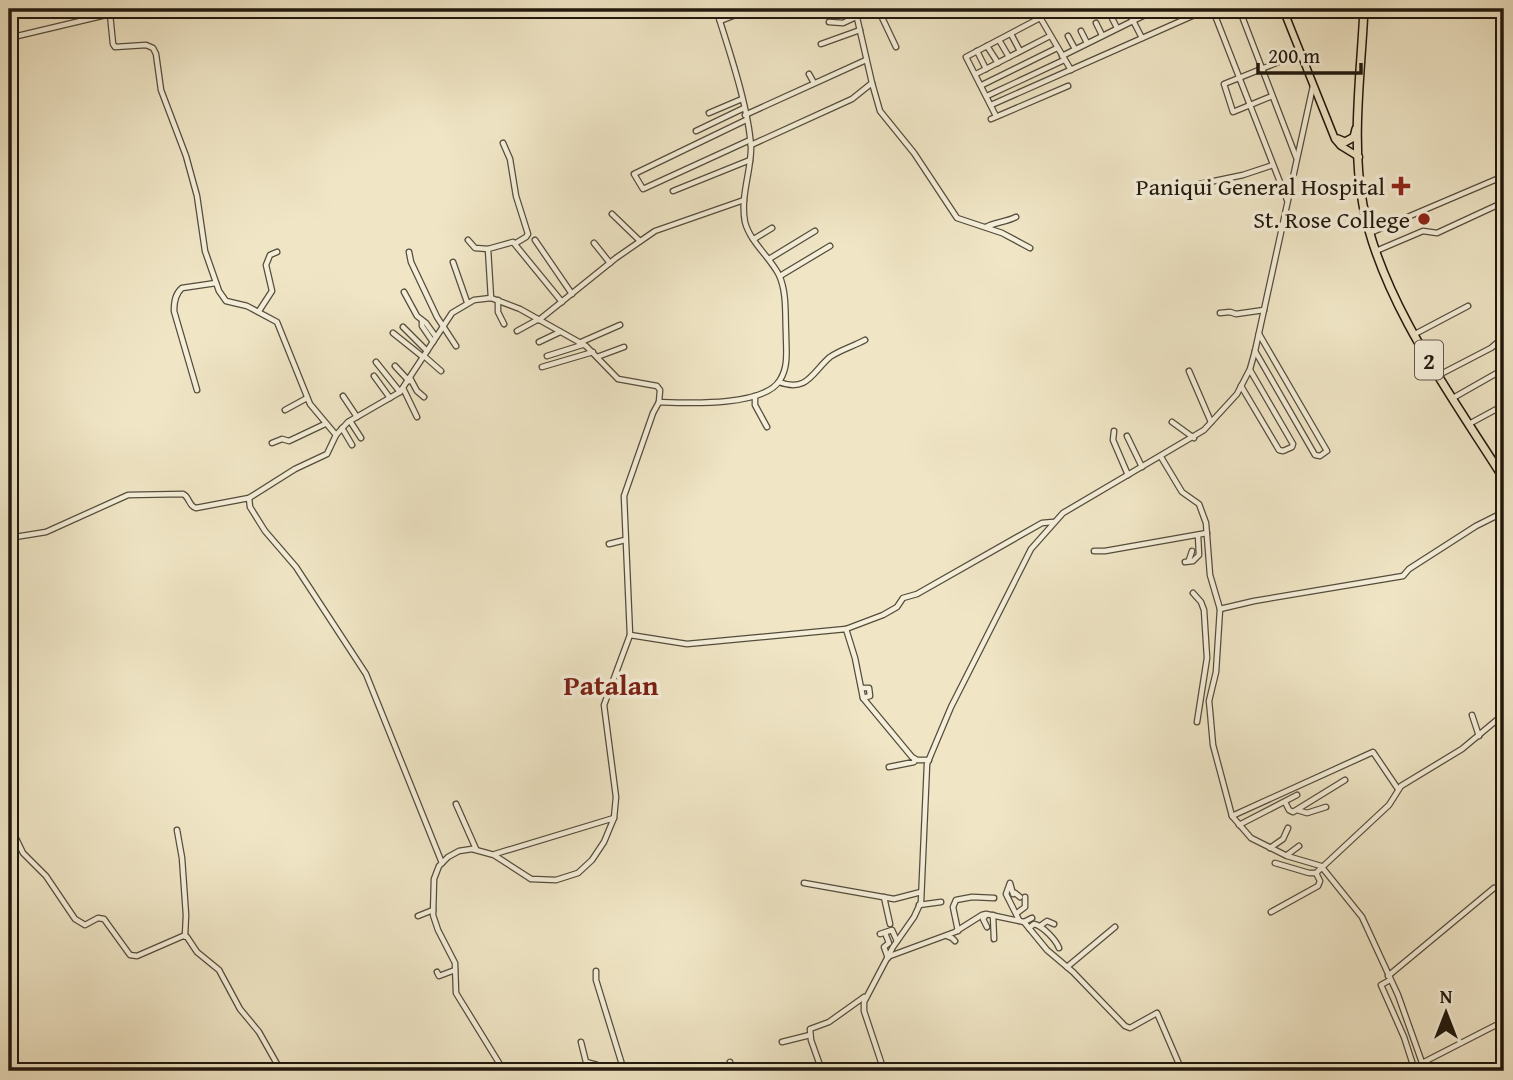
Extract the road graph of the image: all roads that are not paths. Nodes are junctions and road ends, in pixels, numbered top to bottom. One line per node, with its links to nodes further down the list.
1 (716, 9): 17 (street)
2 (751, 9): 17 (street)
3 (855, 9): 14 (street)
4 (878, 9): 33 (street)
5 (1127, 9): 16 (street)
6 (1157, 9): 10 (street)
7 (1208, 9): 28 (street)
8 (1283, 9): 38 (main road)
9 (1364, 9): 62 (highway, 2)
10 (1149, 11): 16 (street)
11 (1240, 11): 44 (street)
12 (109, 12): 27 (street); 99 (street)
13 (1111, 16): 20 (street)
14 (856, 17): 18 (street); 21 (street)
15 (1216, 18): 49 (street)
16 (1133, 20): 20 (street); 28 (street)
17 (720, 22): 56 (street)
18 (829, 22)
19 (1096, 23): 24 (street)
20 (1117, 28): 24 (street)
21 (860, 30): 31 (street); 41 (street)
22 (1081, 31): 30 (street)
23 (1011, 34): 25 (street); 29 (street); 37 (street)
24 (1101, 35): 30 (street)
25 (1050, 36): 34 (street); 37 (street)
26 (1068, 36): 35 (street)
27 (9, 38)
28 (1142, 38): 45 (street)
29 (999, 40): 32 (street); 39 (street)
30 (1087, 43): 35 (street)
31 (821, 44)
32 (987, 46): 36 (street); 42 (street)
33 (896, 47)
34 (1057, 48): 40 (street); 52 (street)
35 (1075, 49): 40 (street)
36 (977, 51): 43 (street); 47 (street)
37 (1020, 51): 39 (street)
38 (1301, 53): 44 (street); 53 (main road)
39 (1009, 57): 42 (street)
40 (1063, 58): 45 (street); 54 (street)
41 (866, 60): 50 (street); 51 (street)
42 (998, 62): 43 (street)
43 (986, 69): 47 (street)
44 (1262, 69): 49 (street); 55 (street)
45 (1070, 70): 48 (street)
46 (809, 74): 50 (street)
47 (976, 74): 52 (street)
48 (1058, 76): 57 (street); 57 (street)
49 (1239, 78): 58 (street); 58 (street)
50 (814, 83): 61 (street)
51 (872, 83): 65 (street); 80 (street)
52 (982, 85): 54 (street)
53 (1313, 85): 64 (main road); 68 (street)
54 (987, 96): 57 (street)
55 (1272, 96): 58 (street); 68 (street)
56 (741, 99): 59 (street); 60 (street)
57 (991, 105)
58 (1251, 106): 70 (street)
59 (744, 108): 61 (street); 63 (street)
60 (709, 113)
61 (745, 117): 65 (street); 65 (street)
62 (1359, 118): 64 (highway); 67 (highway, 2)
63 (696, 131)
64 (1336, 138): 67 (main road)
65 (750, 142): 69 (street)
66 (503, 143): 87 (street)
67 (1358, 154): 82 (highway, 2)
68 (1297, 159): 75 (street)
69 (751, 160): 73 (street); 74 (street)
70 (1273, 165): 72 (street); 75 (street)
71 (1504, 176): 82 (street)
72 (1176, 189)
73 (673, 191)
74 (744, 201): 83 (street); 86 (street)
75 (1287, 201): 108 (street)
76 (1504, 202): 92 (street)
77 (612, 215): 86 (street)
78 (1016, 217): 80 (street)
79 (772, 228): 83 (street)
80 (985, 228): 90 (street)
81 (815, 231): 95 (street)
82 (1369, 233): 92 (highway, 2)
83 (754, 239): 95 (street)
84 (468, 240): 91 (street)
85 (535, 240): 101 (street)
86 (640, 242): 97 (street)
87 (516, 243): 91 (street); 105 (street)
88 (594, 243): 97 (street)
89 (830, 246): 98 (street)
90 (1030, 248)
91 (488, 249): 102 (street)
92 (1376, 251): 119 (highway, 2)
93 (277, 252): 107 (street)
94 (409, 252): 112 (street)
95 (769, 259): 98 (street)
96 (453, 262): 104 (street)
97 (610, 263): 101 (street)
98 (780, 276): 142 (street)
99 (216, 283): 107 (street); 144 (street)
100 (404, 292): 121 (street)
101 (572, 294): 105 (street)
102 (491, 298): 103 (street); 104 (street)
103 (498, 300): 110 (street); 111 (street)
104 (467, 302): 112 (street)
105 (562, 302): 110 (street)
106 (1468, 306): 119 (street)
107 (259, 310): 149 (street)
108 (1264, 310): 109 (street); 118 (street)
109 (1220, 313)
110 (538, 320): 115 (street); 117 (street)
111 (504, 324)
112 (443, 325): 121 (street); 125 (street)
113 (620, 325): 124 (street)
114 (403, 327): 129 (street)
115 (517, 331)
116 (393, 332): 129 (street)
117 (560, 332): 123 (street); 124 (street)
118 (1259, 333): 127 (street); 127 (street)
119 (1415, 334): 139 (highway, 2)
120 (1504, 337): 139 (street)
121 (434, 340): 129 (street)
122 (866, 340): 142 (street)
123 (539, 342)
124 (581, 344): 128 (street); 130 (street)
125 (456, 346)
126 (624, 347): 131 (street)
127 (1255, 351): 135 (street)
128 (593, 352): 131 (street); 134 (street)
129 (425, 355): 137 (street); 141 (street)
130 (547, 356)
131 (597, 357): 152 (street)
132 (376, 362): 145 (street)
133 (395, 366): 141 (street)
134 (542, 367)
135 (1250, 369): 143 (street); 143 (street)
136 (1504, 369): 151 (street)
137 (441, 371)
138 (1189, 371): 159 (street)
139 (1439, 375): 151 (highway, 2)
140 (374, 376): 150 (street)
141 (410, 380): 145 (street); 148 (street)
142 (779, 382): 147 (street)
143 (1241, 386): 159 (street)
144 (197, 390)
145 (401, 390): 150 (street); 156 (street)
146 (343, 396): 155 (street)
147 (755, 396): 152 (street); 162 (street)
148 (424, 397)
149 (307, 398): 154 (street); 160 (street)
150 (390, 398): 155 (street)
151 (1453, 398): 161 (highway, 2)
152 (659, 402): 181 (street)
153 (1504, 405): 161 (street)
154 (285, 410)
155 (357, 417): 157 (street)
156 (417, 418)
157 (350, 421): 163 (street); 167 (street)
158 (1172, 422): 168 (street)
159 (1211, 422): 168 (street)
160 (325, 424): 165 (street); 169 (street)
161 (1469, 424): 174 (highway, 2)
162 (767, 427)
163 (342, 428): 165 (street); 170 (street)
164 (1114, 431): 173 (street)
165 (336, 435): 175 (street)
166 (1127, 436): 172 (street)
167 (361, 438)
168 (1194, 438): 171 (street)
169 (272, 443)
170 (352, 445)
171 (1161, 457): 172 (street); 178 (street)
172 (1142, 467): 173 (street)
173 (1128, 475): 177 (street)
174 (1504, 479)
175 (249, 498): 180 (street); 223 (street)
176 (1504, 512): 186 (street)
177 (1053, 522): 187 (street); 202 (street)
178 (1207, 533): 179 (street); 186 (street)
179 (1198, 535): 183 (street); 184 (street)
180 (9, 538)
181 (625, 540): 182 (street); 188 (street)
182 (609, 544)
183 (1094, 551)
184 (1192, 551)
185 (1193, 593): 189 (street)
186 (1220, 609): 190 (street)
187 (846, 629): 188 (street); 191 (street)
188 (630, 635): 212 (street)
189 (1207, 658): 190 (street); 197 (street)
190 (1216, 658): 211 (street)
191 (861, 689): 193 (street); 193 (street)
192 (1499, 697): 194 (street)
193 (863, 698): 200 (street)
194 (1504, 705)
195 (1504, 714): 198 (street)
196 (1472, 715): 198 (street)
197 (1197, 722)
198 (1479, 736): 205 (street)
199 (889, 742): 200 (street)
200 (899, 743): 201 (street)
201 (915, 759): 202 (street); 203 (street)
202 (929, 760): 229 (street)
203 (889, 767)
204 (1345, 780): 210 (street)
205 (1398, 789): 211 (street); 225 (street)
206 (1297, 795): 207 (street)
207 (1285, 802): 210 (street); 214 (street)
208 (456, 804): 220 (street)
209 (1326, 807): 210 (street)
210 (1297, 810)
211 (1232, 816): 214 (street)
212 (614, 818): 221 (street); 221 (street)
213 (9, 824): 249 (street)
214 (1239, 825): 219 (street)
215 (1288, 828): 219 (street)
216 (177, 830): 249 (street)
217 (1283, 846): 222 (street)
218 (1299, 846): 222 (street)
219 (1270, 848): 222 (street)
220 (476, 849): 221 (street); 223 (street)
221 (494, 855)
222 (1288, 855): 225 (street)
223 (442, 863): 234 (street)
224 (1275, 863): 226 (street)
225 (1321, 866): 226 (street); 262 (street)
226 (1316, 873): 235 (street)
227 (804, 883): 230 (street)
228 (1494, 888): 262 (street)
229 (921, 892): 230 (street); 233 (street)
230 (884, 897): 242 (street)
231 (994, 898): 248 (street)
232 (941, 902): 233 (street)
233 (919, 905): 254 (street)
234 (433, 910): 239 (street); 259 (street)
235 (1271, 912)
236 (1017, 913): 236 (street); 241 (street)
237 (986, 914): 238 (street); 245 (street); 248 (street)
238 (993, 915): 241 (street); 252 (street)
239 (418, 916)
240 (1032, 918): 241 (street)
241 (1022, 921): 247 (street)
242 (888, 923)
243 (1054, 924): 244 (street)
244 (1040, 926): 247 (street); 256 (street)
245 (987, 927)
246 (1115, 927): 258 (street)
247 (1029, 928): 251 (street)
248 (958, 931): 250 (street)
249 (185, 936): 270 (street)
250 (946, 936): 255 (street); 257 (street)
251 (1036, 937): 253 (street); 258 (street)
252 (994, 939)
253 (1030, 940)
254 (897, 941): 257 (street); 257 (street)
255 (955, 941)
256 (1059, 948)
257 (889, 958): 263 (street)
258 (1067, 967): 277 (street)
259 (455, 970): 261 (street); 271 (street)
260 (596, 971): 273 (street)
261 (437, 972)
262 (1389, 978): 269 (street); 278 (street)
263 (865, 996): 265 (street); 276 (street)
264 (1504, 1021): 269 (street)
265 (810, 1035): 267 (street); 275 (street)
266 (581, 1042): 272 (street)
267 (782, 1042)
268 (730, 1062): 274 (street)
269 (1422, 1063): 279 (street)
270 (281, 1071)
271 (504, 1071)
272 (599, 1071)
273 (624, 1071)
274 (733, 1071)
275 (822, 1071)
276 (884, 1071)
277 (1182, 1071)
278 (1415, 1071)
279 (1425, 1071)

